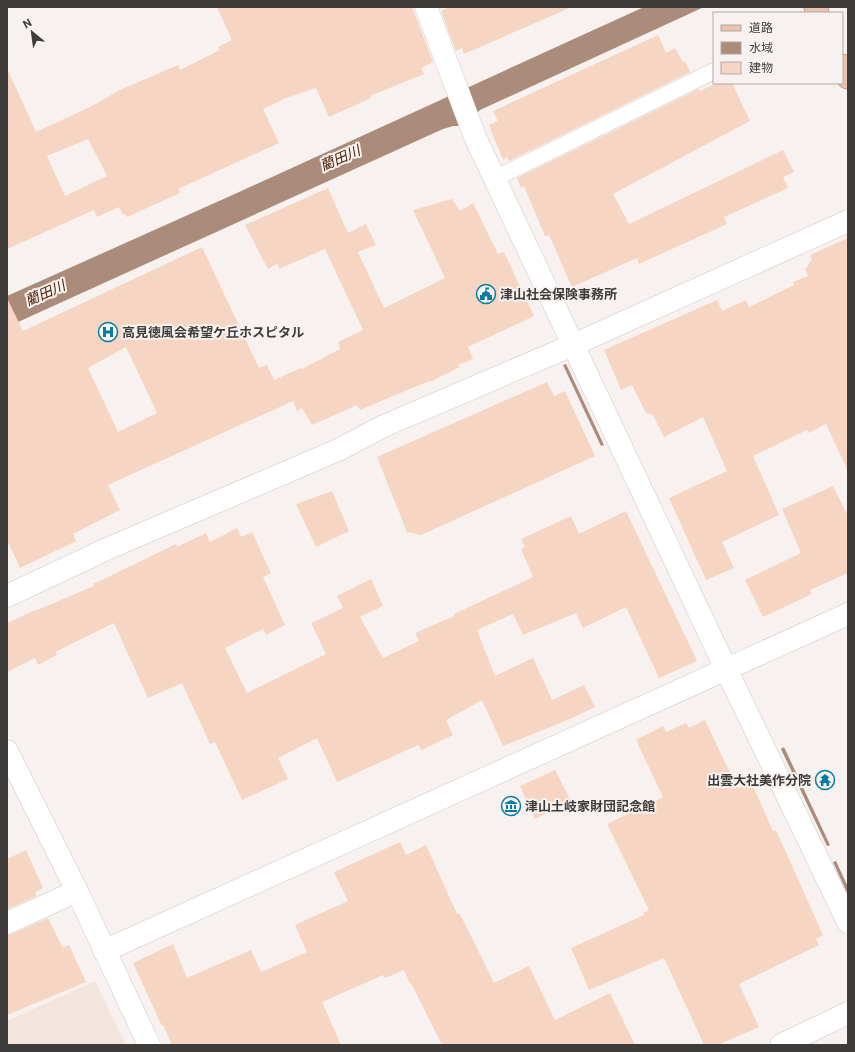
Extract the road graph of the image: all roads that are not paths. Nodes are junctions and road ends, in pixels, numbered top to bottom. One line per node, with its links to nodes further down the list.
1 (426, 7): 5 (street)
2 (843, 67): 4 (main road)
3 (713, 72): 5 (lane)
4 (848, 78)
5 (494, 179): 7 (street)
6 (848, 221): 7 (street)
7 (573, 346): 8 (street); 10 (street)
8 (7, 596)
9 (848, 614): 10 (street)
10 (726, 669): 13 (street); 15 (street)
11 (7, 751): 12 (street)
12 (77, 891): 14 (street); 15 (street)
13 (848, 922)
14 (7, 923)
15 (104, 951): 17 (street)
16 (848, 1013): 18 (street)
17 (149, 1045)
18 (781, 1045)

